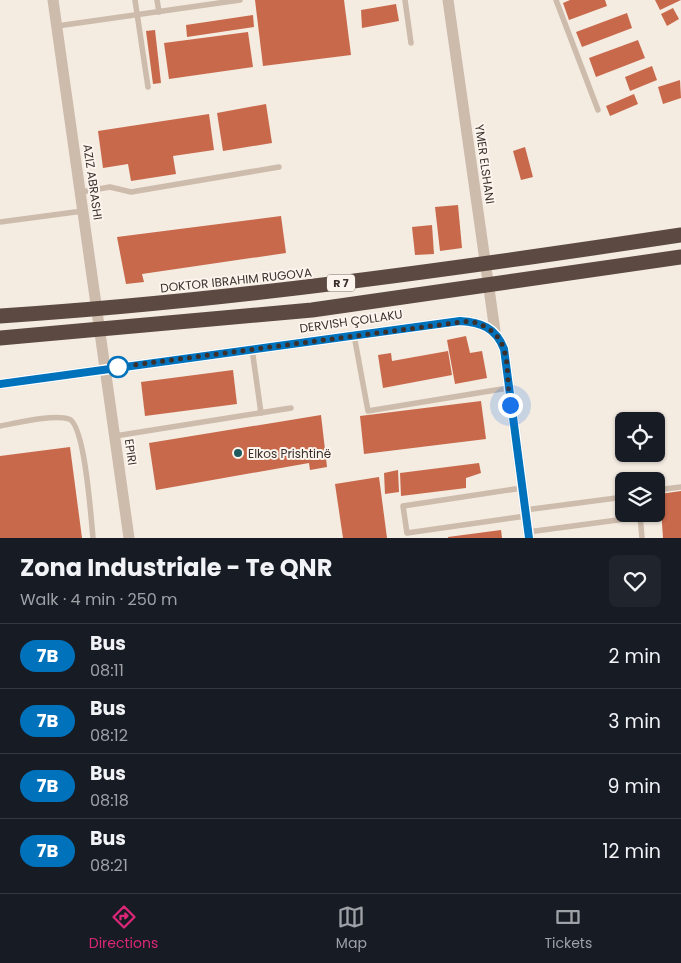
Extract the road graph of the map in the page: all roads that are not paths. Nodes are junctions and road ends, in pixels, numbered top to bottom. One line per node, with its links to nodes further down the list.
1 (53, 0): 10 (street, AZIZ ABRASHI)
2 (135, 0): 9 (lane)
3 (157, 0): 8 (lane)
4 (240, 0): 8 (lane)
5 (405, 0): 11 (lane)
6 (448, 0): 21 (street, YMER ELSHANI)
7 (556, 0): 13 (lane)
8 (159, 12): 9 (lane)
9 (138, 15): 10 (lane); 12 (lane)
10 (57, 26): 15 (street, AZIZ ABRASHI)
11 (411, 43)
12 (148, 87)
13 (598, 110)
14 (279, 167): 15 (lane)
15 (81, 192): 16 (street, AZIZ ABRASHI)
16 (83, 210): 17 (lane); 25 (street, AZIZ ABRASHI)
17 (0, 222)
18 (681, 235): 20 (highway, DOKTOR IBRAHIM RUGOVA / R 7, bridge)
19 (681, 257): 23 (highway, R 7, bridge)
20 (0, 316)
21 (495, 331): 22 (street, DERVISH ÇOLLAKU); 27 (street)
22 (354, 335): 24 (street, DERVISH ÇOLLAKU); 27 (lane)
23 (0, 338)
24 (252, 349): 25 (street, DERVISH ÇOLLAKU); 29 (lane)
25 (106, 369): 26 (street, DERVISH ÇOLLAKU); 31 (street, EPIRI)
26 (0, 384)
27 (508, 388): 33 (street)
28 (291, 408): 29 (lane)
29 (261, 412): 31 (lane)
30 (0, 426): 40 (lane)
31 (115, 436): 41 (street, EPIRI)
32 (681, 487): 34 (lane)
33 (522, 488): 36 (street); 36 (lane)
34 (665, 489)
35 (615, 498): 36 (lane)
36 (526, 513): 39 (street)
37 (615, 520): 39 (lane)
38 (641, 522): 42 (lane)
39 (529, 535)
40 (93, 538)
41 (129, 538)
42 (642, 538)

